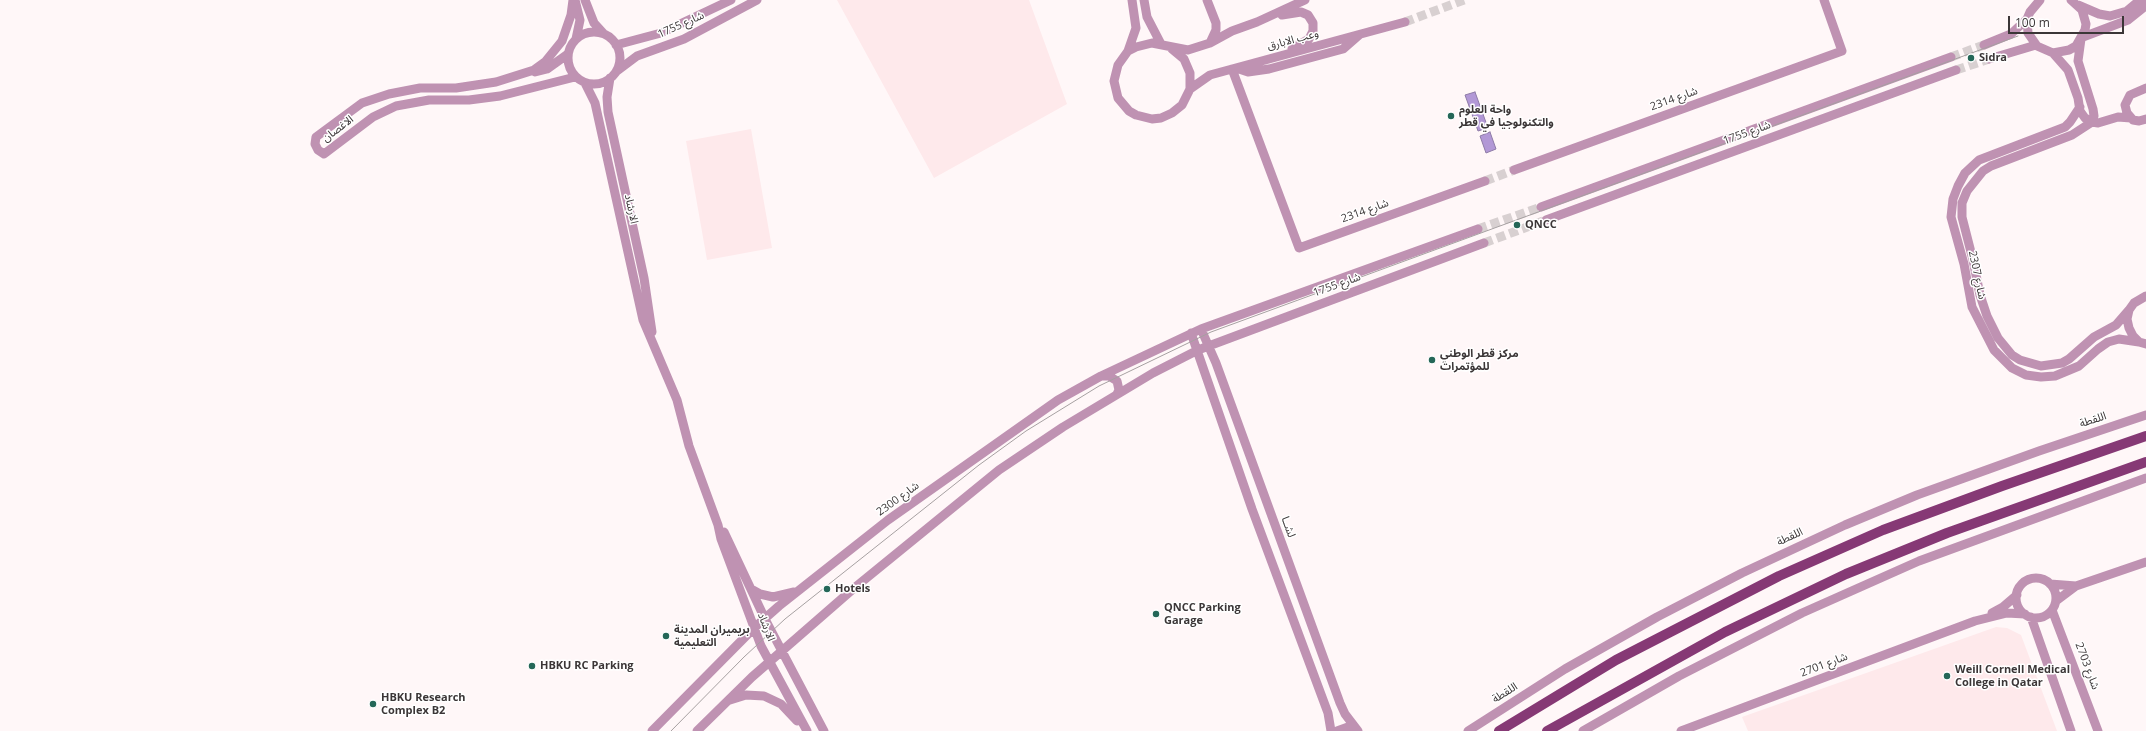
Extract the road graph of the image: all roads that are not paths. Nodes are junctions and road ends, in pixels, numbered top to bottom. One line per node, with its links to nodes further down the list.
1 (574, 0): 22 (street); 38 (street, الاغصان)
2 (585, 0): 19 (street)
3 (731, 0): 27 (street, شارع 1755)
4 (757, 0): 39 (street, شارع 1755)
5 (1132, 0): 29 (street)
6 (1144, 0): 24 (street)
7 (1207, 0): 17 (street)
8 (1305, 0): 15 (street)
9 (1824, 0): 51 (street, شارع 2314)
10 (2040, 0): 14 (street)
11 (2140, 0): 12 (street)
12 (2075, 2): 21 (street)
13 (2146, 2): 21 (street)
14 (2027, 19): 25 (street); 26 (street)
15 (1257, 22): 18 (street); 33 (street)
16 (1405, 22): 20 (street, وعب الابارق)
17 (1216, 23): 18 (street); 23 (street)
18 (1232, 31): 23 (street)
19 (605, 35): 22 (street); 27 (street)
20 (1360, 35): 33 (street, وعب الابارق); 37 (street)
21 (2082, 38): 30 (street); 47 (street)
22 (576, 39): 31 (street)
23 (1210, 43): 28 (street)
24 (1161, 44): 28 (street); 29 (street)
25 (1984, 45)
26 (2036, 45): 30 (street); 34 (street)
27 (616, 46): 39 (street)
28 (1172, 48): 43 (street)
29 (1128, 52): 43 (street)
30 (2053, 53): 46 (street)
31 (568, 54): 38 (street, الاغصان); 40 (street)
32 (1951, 57): 53 (street, شارع 1755)
33 (1271, 58): 35 (street, وعب الابارق)
34 (1989, 59)
35 (1234, 68): 37 (street); 43 (street, وعب الابارق); 44 (street)
36 (1956, 70): 54 (street, شارع 1755)
37 (1248, 72): 44 (street)
38 (522, 75): 40 (street, الاغصان)
39 (613, 75): 41 (street); 61 (street, الارشاد)
40 (575, 77): 41 (street)
41 (585, 82): 61 (street, الارشاد)
42 (2146, 88): 45 (street)
43 (1190, 89)
44 (1240, 90): 52 (street, شارع 2314)
45 (2126, 102): 47 (street); 48 (street)
46 (2080, 107): 50 (street); 62 (street, شارع 2307)
47 (2094, 112): 50 (street)
48 (2131, 118): 49 (street); 50 (street)
49 (2146, 120)
50 (2092, 122): 58 (street, شارع 2307)
51 (1514, 170)
52 (1485, 181)
53 (1541, 207)
54 (1546, 220)
55 (1478, 229): 59 (street, شارع 1755)
56 (1484, 243): 63 (street, شارع 1755)
57 (2146, 296): 58 (street, شارع 2307)
58 (2129, 310): 62 (street)
59 (1201, 328): 60 (street, شارع 1755); 63 (street, لشــا)
60 (1192, 333): 64 (street); 65 (street, شارع 2300)
61 (653, 341): 71 (street, الارشاد)
62 (2143, 343)
63 (1209, 346): 64 (street, شارع 1755); 92 (street, لشــا)
64 (1198, 350): 66 (street); 90 (street)
65 (1100, 376): 66 (street); 76 (street, شارع 2300)
66 (1117, 394): 83 (street)
67 (2146, 415): 93 (street, اللقطة)
68 (2146, 436): 94 (main road)
69 (2146, 462): 95 (main road)
70 (2146, 478): 96 (street)
71 (718, 525): 75 (street, الارشاد); 82 (street, الارشاد)
72 (2146, 562): 74 (street)
73 (2050, 584): 74 (street); 77 (street); 78 (street)
74 (2076, 586): 78 (street)
75 (751, 589): 76 (street, الارشاد); 80 (street, الارشاد)
76 (799, 590): 80 (street, شارع 2300)
77 (2017, 595): 79 (street); 81 (street, شارع 2701)
78 (2054, 605): 79 (street); 99 (street, شارع 2703)
79 (2028, 616): 81 (street, شارع 2701); 98 (street)
80 (764, 619): 82 (street, شارع 2300); 83 (street, الارشاد)
81 (1975, 622): 97 (street, شارع 2701)
82 (754, 628): 84 (street, الارشاد); 86 (street, شارع 2300)
83 (781, 650): 84 (street); 89 (street, الارشاد)
84 (768, 662): 85 (street); 88 (street, الارشاد)
85 (725, 702): 87 (street); 88 (street, الارشاد)
86 (652, 731)
87 (697, 731)
88 (807, 731)
89 (824, 731)
90 (1331, 731)
91 (1337, 731): 92 (street)
92 (1358, 731)
93 (1468, 731)
94 (1499, 731)
95 (1547, 731)
96 (1583, 731)
97 (1681, 731)
98 (2071, 731)
99 (2098, 731)

